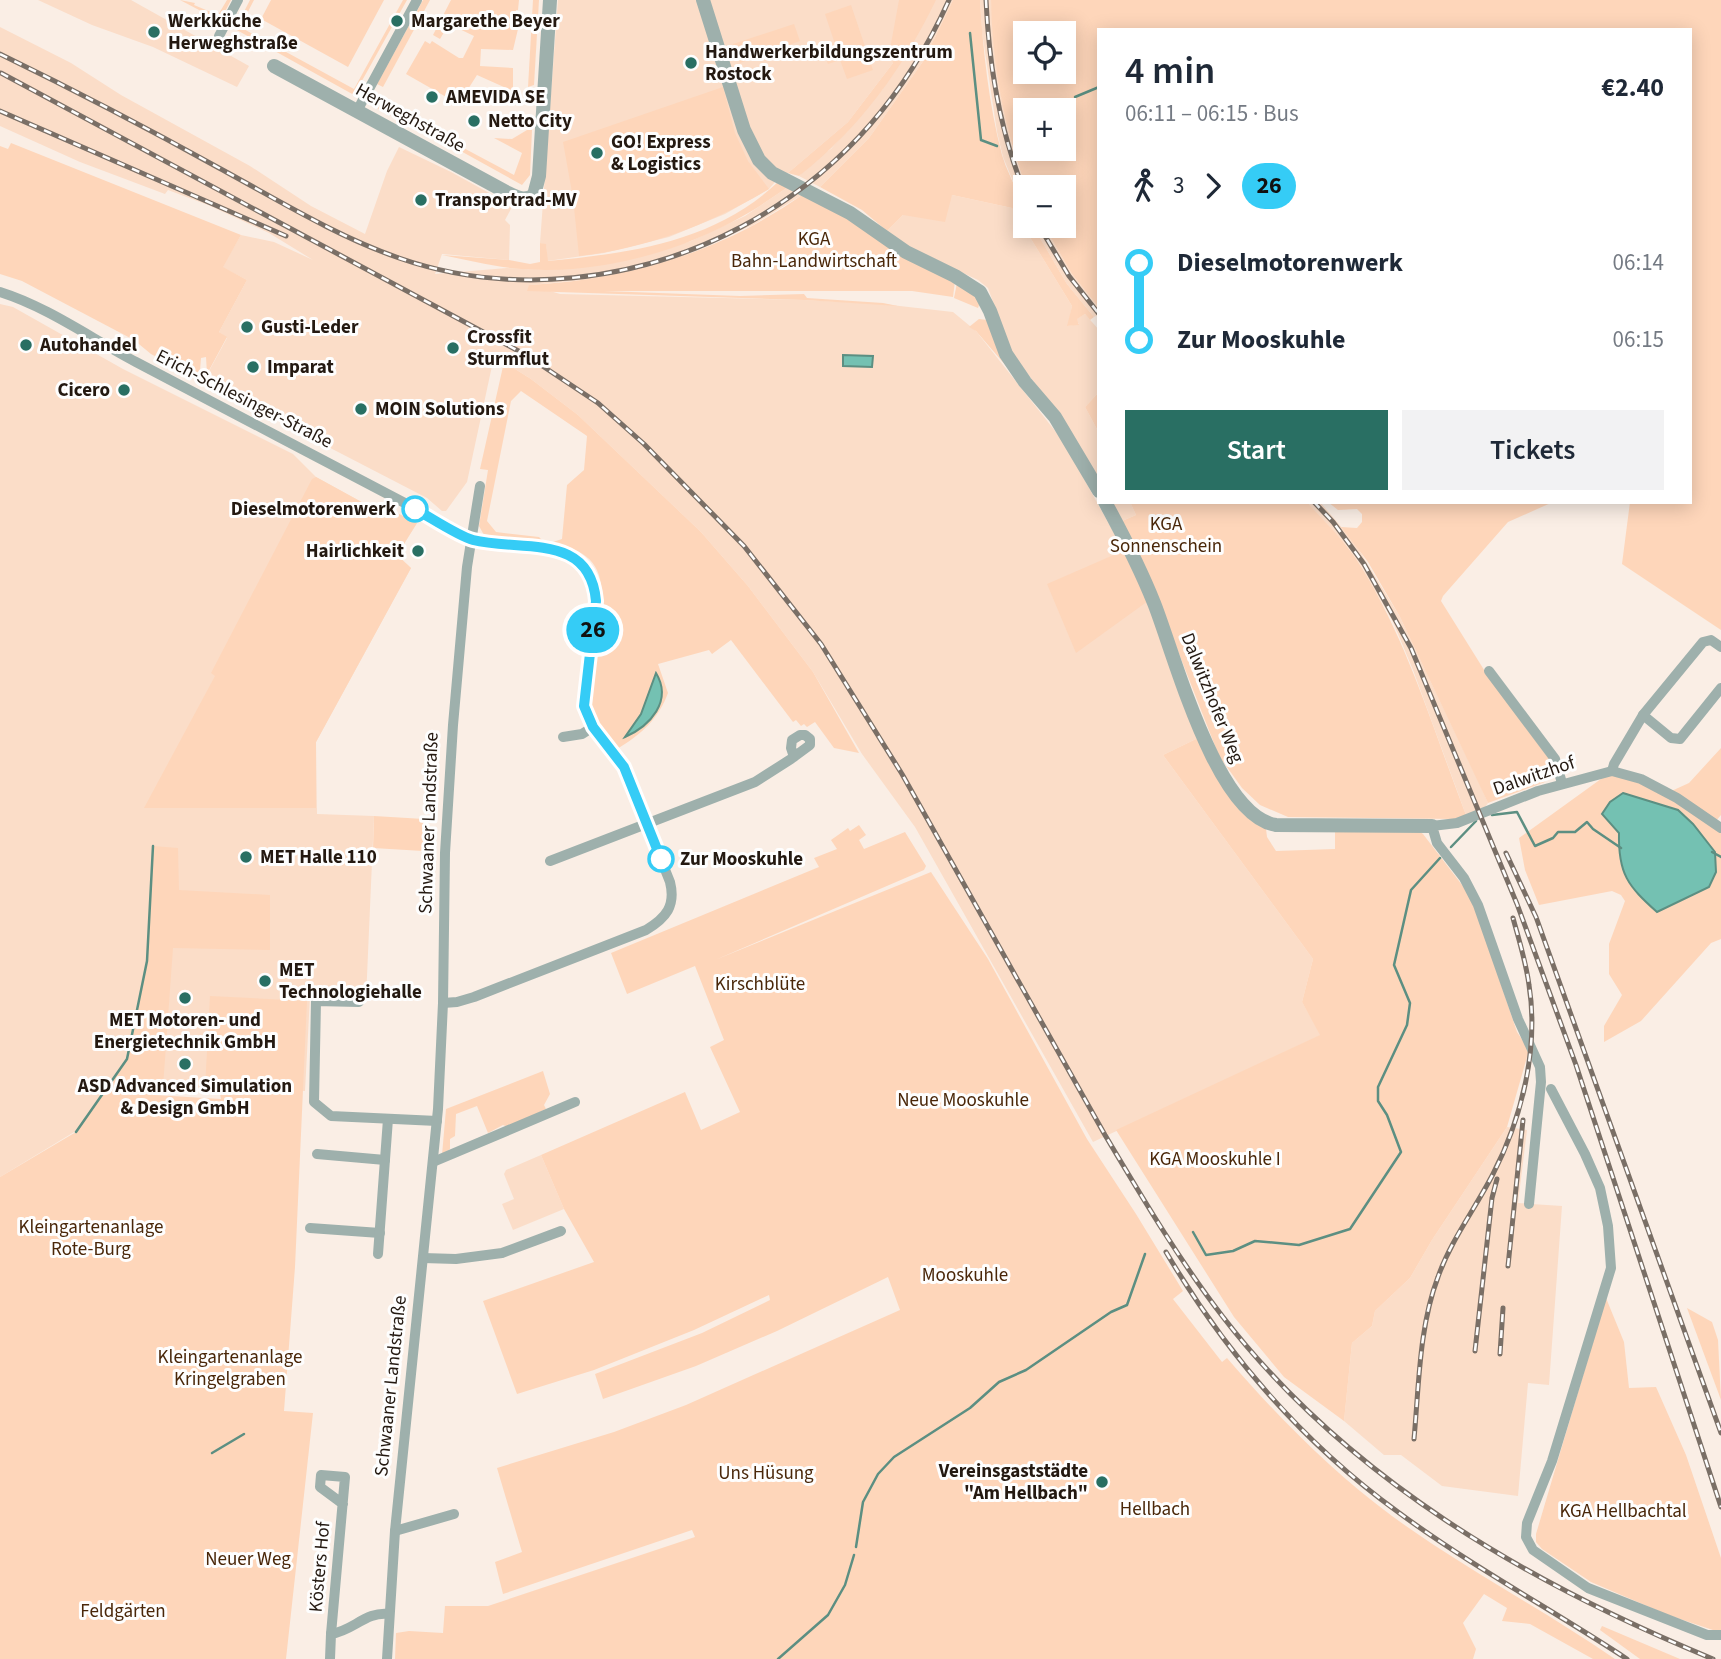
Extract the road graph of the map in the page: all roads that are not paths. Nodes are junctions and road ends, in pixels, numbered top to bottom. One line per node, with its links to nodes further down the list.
1 (238, 0): 5 (street)
2 (417, 0): 7 (street)
3 (550, 0): 7 (street, Herweghstraße)
4 (704, 0): 10 (street)
5 (221, 32)
6 (274, 66): 7 (street, Herweghstraße)
7 (357, 111)
8 (0, 292): 12 (street, Erich-Schlesinger-Straße)
9 (480, 486): 12 (street, Schwaaner Landstraße)
10 (1097, 488)
11 (1106, 504): 24 (street, Dalwitzhofer Weg)
12 (471, 540): 17 (street); 28 (street, Schwaaner Landstraße)
13 (1721, 647): 16 (street)
14 (1489, 671): 21 (street)
15 (1721, 688): 16 (street)
16 (1643, 715): 20 (street)
17 (593, 727): 18 (street); 23 (street)
18 (563, 737)
19 (794, 757): 23 (street)
20 (1612, 771): 21 (street, Dalwitzhof); 25 (street)
21 (1562, 783): 22 (street, Dalwitzhof)
22 (1469, 819): 24 (street, Dalwitzhofer Weg)
23 (647, 823): 26 (street); 28 (street)
24 (1432, 826): 36 (street)
25 (1721, 828)
26 (550, 861)
27 (359, 1002): 31 (street)
28 (443, 1003): 32 (street, Schwaaner Landstraße)
29 (1551, 1089): 47 (street)
30 (575, 1102): 35 (street)
31 (388, 1119): 32 (street); 34 (street)
32 (437, 1121): 35 (street, Schwaaner Landstraße)
33 (317, 1154): 34 (street)
34 (385, 1160): 39 (street)
35 (433, 1162): 41 (street, Schwaaner Landstraße)
36 (1529, 1204)
37 (310, 1228): 39 (street)
38 (561, 1231): 41 (street)
39 (380, 1233): 40 (street)
40 (379, 1254)
41 (424, 1258): 44 (street, Schwaaner Landstraße)
42 (343, 1504): 46 (street, Kösters Hof)
43 (454, 1514): 44 (street)
44 (395, 1531): 45 (street, Schwaaner Landstraße)
45 (389, 1614): 46 (street, Kösters Hof); 49 (street, Schwaaner Landstraße)
46 (331, 1634): 48 (street, Kösters Hof)
47 (1721, 1635)
48 (330, 1659)
49 (387, 1659)

